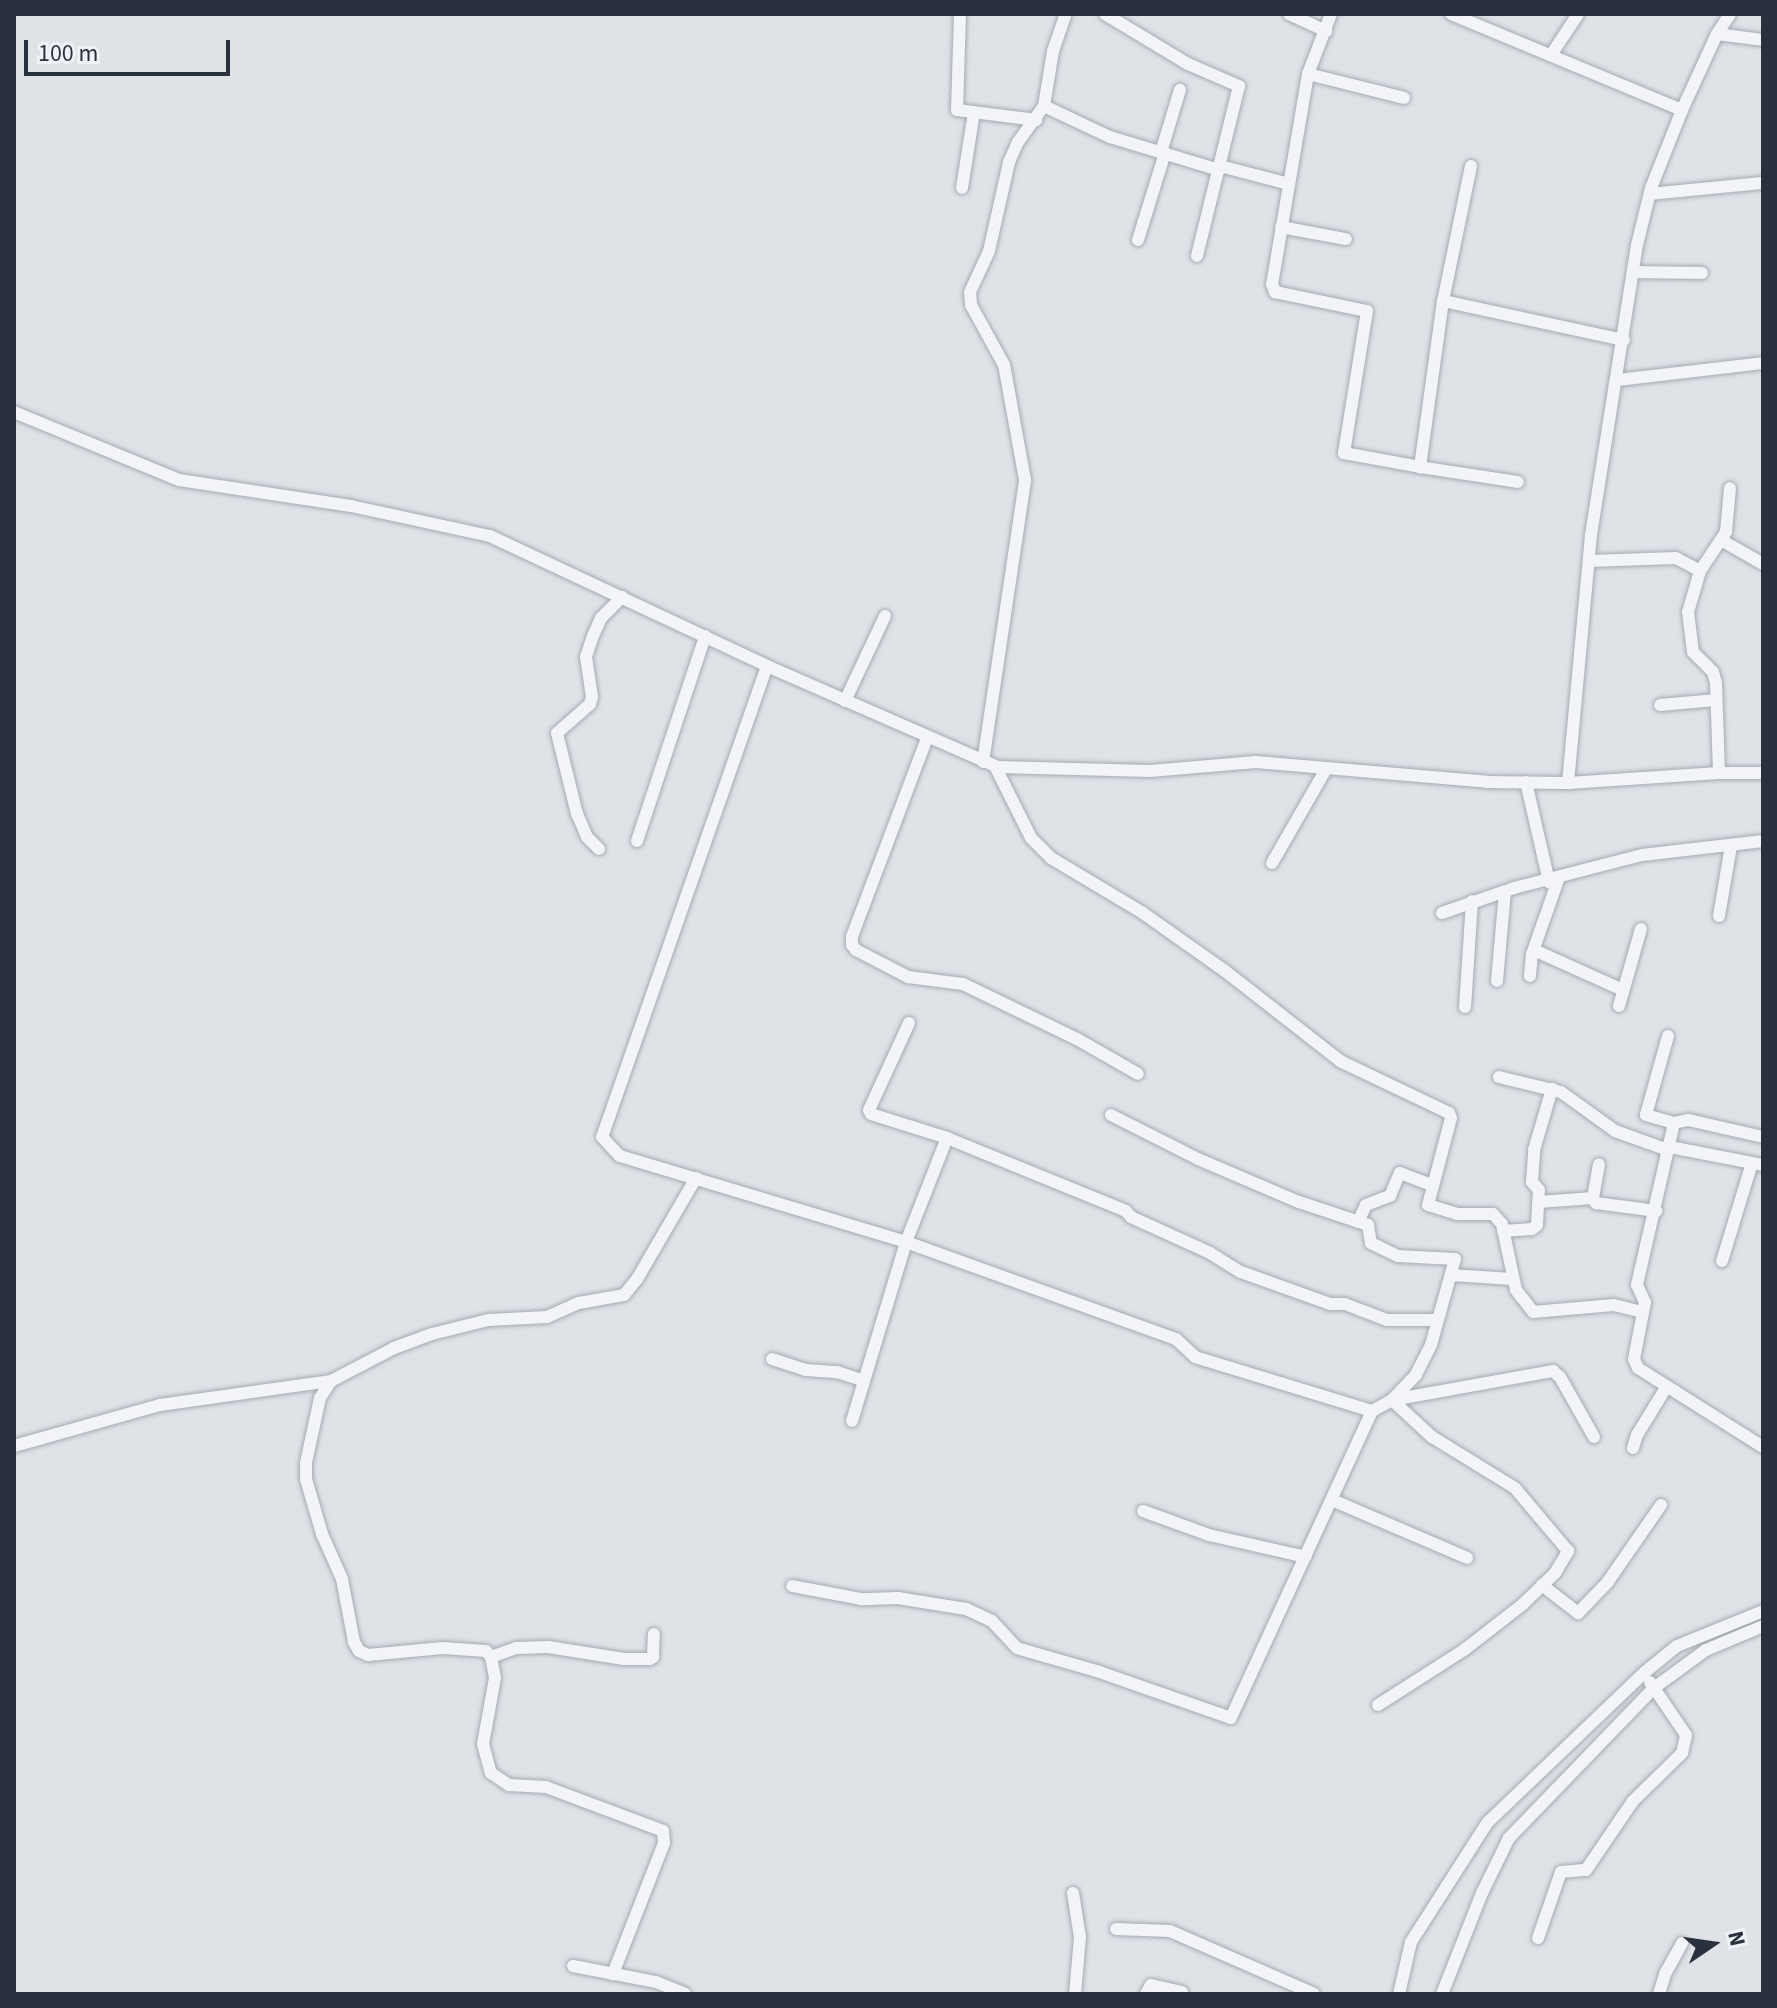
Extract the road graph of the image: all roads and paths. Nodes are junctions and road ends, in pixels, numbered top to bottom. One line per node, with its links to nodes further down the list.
1 (960, 14): 21 (street)
2 (1066, 14): 19 (street)
3 (1105, 14): 25 (street)
4 (1289, 14): 10 (street)
5 (1331, 14): 12 (street)
6 (1451, 14): 11 (street)
7 (1493, 14): 11 (street)
8 (1578, 14): 15 (street)
9 (1730, 14): 13 (street)
10 (1300, 18): 12 (street)
11 (1488, 28): 15 (street)
12 (1326, 31): 16 (street)
13 (1717, 34): 14 (street); 20 (street)
14 (1763, 40)
15 (1551, 55): 20 (street)
16 (1308, 74): 18 (street); 27 (street)
17 (1180, 90): 23 (street)
18 (1404, 98)
19 (1044, 106): 22 (street); 23 (street)
20 (1682, 110): 29 (street)
21 (974, 112): 22 (street); 28 (street)
22 (1036, 120): 56 (street)
23 (1163, 152): 25 (street); 32 (street)
24 (1471, 166): 36 (street)
25 (1220, 168): 27 (street); 33 (street)
26 (1763, 183): 29 (street)
27 (1289, 184): 30 (street)
28 (962, 188)
29 (1650, 194): 34 (street)
30 (1281, 227): 31 (street); 41 (street)
31 (1346, 239)
32 (1138, 240)
33 (1197, 256)
34 (1633, 272): 35 (street); 37 (street)
35 (1702, 273)
36 (1443, 301): 37 (street); 41 (street)
37 (1624, 340): 39 (street)
38 (1763, 363): 39 (street)
39 (1617, 380): 45 (street)
40 (14, 412): 48 (street)
41 (1420, 467): 42 (street)
42 (1518, 482)
43 (1730, 488): 44 (street)
44 (1721, 540): 46 (street); 47 (street)
45 (1590, 561): 47 (street); 61 (street)
46 (1763, 564)
47 (1700, 571): 52 (street)
48 (622, 597): 50 (street); 65 (street)
49 (885, 616): 53 (street)
50 (705, 636): 51 (street); 62 (street)
51 (767, 666): 53 (street); 91 (street)
52 (1716, 700): 54 (street); 58 (street)
53 (845, 701): 55 (street)
54 (1660, 705)
55 (927, 738): 56 (street); 81 (street)
56 (989, 764): 57 (street); 92 (street)
57 (1326, 769): 60 (street); 66 (street)
58 (1719, 773): 59 (street); 61 (street)
59 (1763, 773)
60 (1526, 782): 61 (street); 67 (street)
61 (1568, 783)
62 (637, 841)
63 (1763, 841): 64 (street)
64 (1731, 846): 67 (street); 71 (street)
65 (599, 849)
66 (1272, 863)
67 (1554, 881): 68 (street); 73 (street)
68 (1505, 891): 69 (street); 75 (street)
69 (1472, 901): 70 (street); 78 (street)
70 (1442, 913)
71 (1719, 916)
72 (1641, 929): 76 (street)
73 (1534, 950): 74 (street); 76 (street)
74 (1530, 976)
75 (1497, 981)
76 (1623, 990): 77 (street)
77 (1619, 1006)
78 (1465, 1007)
79 (909, 1023): 86 (street)
80 (1668, 1036): 85 (street)
81 (1138, 1074)
82 (1499, 1077): 83 (street)
83 (1552, 1089): 88 (street); 94 (street)
84 (1111, 1115): 96 (street)
85 (1674, 1124): 87 (street); 88 (street)
86 (947, 1138): 98 (street); 103 (street)
87 (1754, 1138): 89 (street)
88 (1669, 1147): 89 (street); 95 (street)
89 (1753, 1163): 99 (street)
90 (1599, 1165): 93 (street)
91 (696, 1178): 98 (street); 105 (street)
92 (1432, 1185): 96 (street); 97 (street)
93 (1593, 1198): 94 (street); 95 (street)
94 (1539, 1202): 97 (street)
95 (1656, 1211): 102 (street)
96 (1358, 1222): 100 (street)
97 (1503, 1231): 101 (street)
98 (906, 1242): 106 (street); 109 (street)
99 (1722, 1261)
100 (1451, 1275): 101 (street); 103 (street)
101 (1512, 1279): 102 (street)
102 (1643, 1312): 107 (street)
103 (1437, 1320): 108 (street)
104 (772, 1359): 106 (street)
105 (331, 1381): 112 (street); 125 (street)
106 (864, 1381): 110 (street)
107 (1667, 1386): 113 (street); 114 (street)
108 (1392, 1400): 109 (street); 111 (street); 120 (street)
109 (1372, 1411): 115 (street)
110 (852, 1421)
111 (1594, 1437)
112 (14, 1446)
113 (1763, 1447)
114 (1633, 1448)
115 (1332, 1500): 118 (street); 119 (street)
116 (1661, 1505): 120 (street)
117 (1143, 1511): 118 (street)
118 (1306, 1557): 121 (street)
119 (1467, 1558)
120 (1542, 1585): 127 (street)
121 (792, 1586)
122 (1763, 1611): 123 (street)
123 (1752, 1625): 126 (street); 126 (street)
124 (654, 1634): 125 (street)
125 (491, 1657): 133 (street)
126 (1650, 1680): 130 (street); 139 (street); 140 (street)
127 (1378, 1705)
128 (1073, 1893): 136 (street)
129 (1116, 1929): 138 (street)
130 (1538, 1938)
131 (1682, 1943): 141 (street)
132 (573, 1966): 133 (street)
133 (613, 1974): 135 (street)
134 (1182, 1992): 137 (street)
135 (685, 1994)
136 (1075, 1994)
137 (1146, 1994)
138 (1314, 1994)
139 (1399, 1994)
140 (1442, 1994)
141 (1659, 1994)

